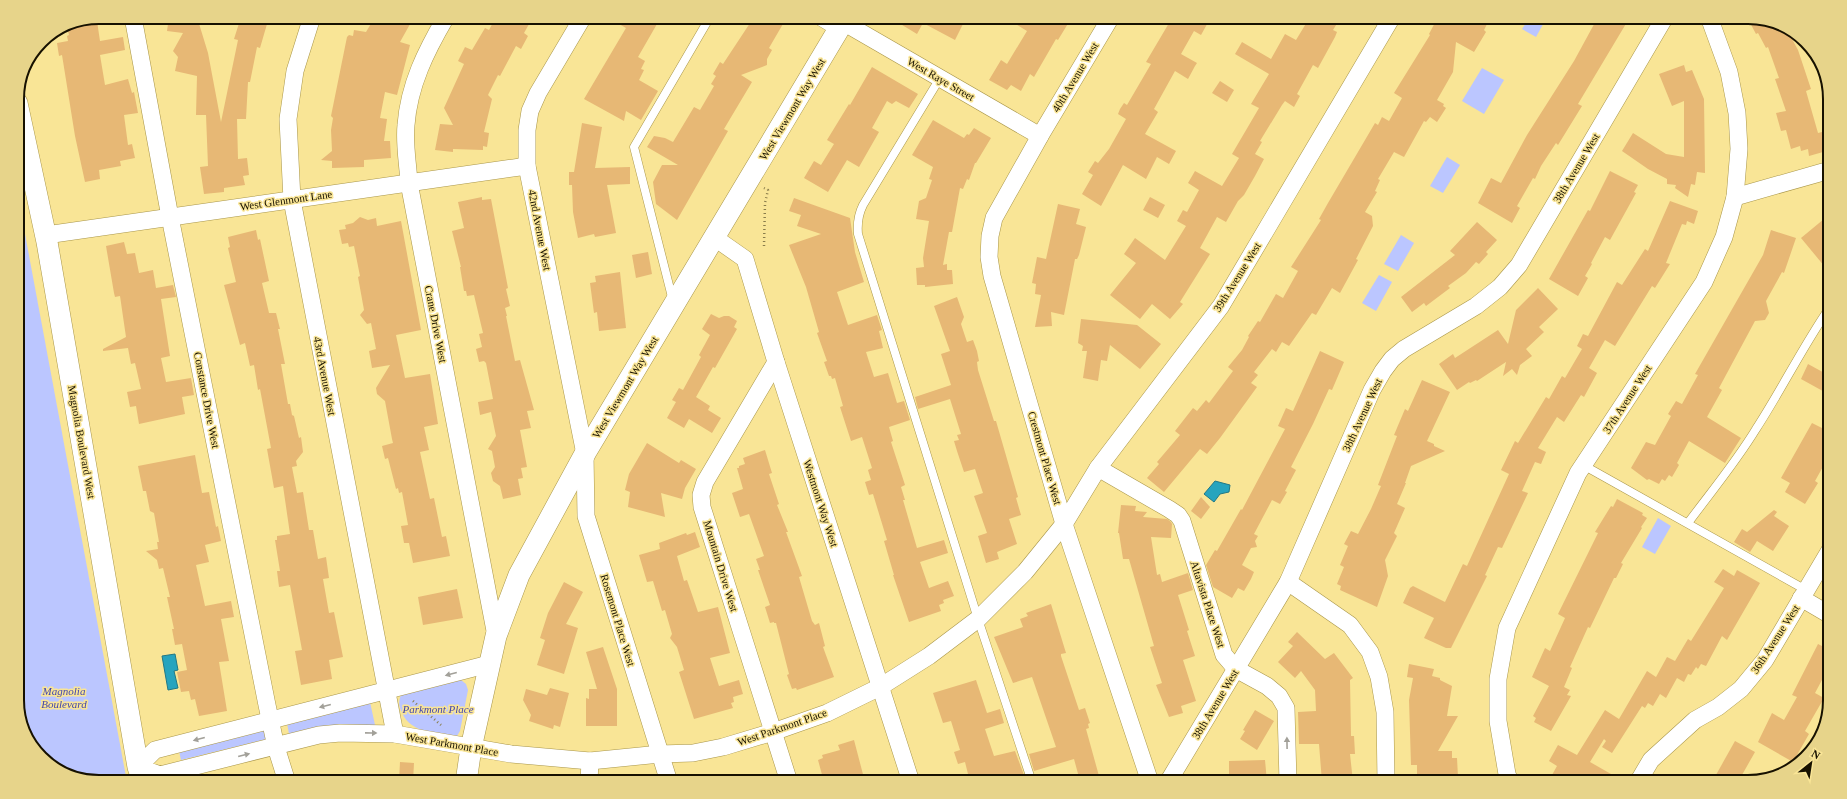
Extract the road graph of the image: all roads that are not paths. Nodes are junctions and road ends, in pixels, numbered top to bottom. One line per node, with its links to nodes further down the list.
1 (134, 24): 19 (street, Constance Drive West)
2 (310, 24): 18 (street, 43rd Avenue West)
3 (442, 24): 16 (street, Crane Drive West)
4 (579, 24): 14 (street, 42nd Avenue West)
5 (706, 24): 22 (lane)
6 (842, 24): 11 (street, West Raye Street); 21 (street, West Viewmont Way West)
7 (1107, 24): 13 (street, 40th Avenue West)
8 (1388, 24): 27 (street, 39th Avenue West)
9 (1661, 24): 31 (street, 38th Avenue West)
10 (1712, 24): 17 (street, 37th Avenue West)
11 (940, 78): 13 (street, West Raye Street); 34 (lane)
12 (24, 135): 20 (street, Magnolia Boulevard West)
13 (1040, 136): 29 (street, Crestmont Place West)
14 (527, 166): 16 (street, West Glenmont Lane); 25 (street, 42nd Avenue West)
15 (1823, 172): 17 (street)
16 (409, 183): 18 (street, West Glenmont Lane); 35 (street, Crane Drive West)
17 (1736, 197): 26 (street, 37th Avenue West)
18 (292, 200): 19 (street, West Glenmont Lane); 39 (street, 43rd Avenue West)
19 (170, 217): 20 (street, West Glenmont Lane); 40 (street, Constance Drive West)
20 (46, 235): 47 (street, Magnolia Boulevard West)
21 (715, 238): 22 (street, West Viewmont Way West); 24 (street, Westmont Way West)
22 (674, 306): 25 (street, West Viewmont Way West)
23 (1823, 317): 28 (lane)
24 (776, 362): 38 (street, Westmont Way West); 41 (street, Mountain Drive West)
25 (584, 454): 35 (street, West Viewmont Way West); 45 (street, Rosemont Place West)
26 (1583, 464): 28 (lane); 59 (street, 37th Avenue West)
27 (1098, 468): 29 (street, 39th Avenue West); 37 (street, Altavista Place West)
28 (1688, 523): 32 (lane)
29 (1064, 524): 34 (street, West Parkmont Place); 55 (street, Crestmont Place West)
30 (1823, 562): 32 (street, 36th Avenue West)
31 (1288, 582): 37 (street, 38th Avenue West); 58 (street)
32 (1804, 594): 33 (street); 60 (street, 36th Avenue West)
33 (1823, 609)
34 (978, 619): 38 (street, West Parkmont Place); 54 (lane)
35 (496, 636): 36 (street, West Viewmont Way West)
36 (489, 664): 39 (street, one-way to 39); 44 (street, West Viewmont Way West)
37 (1236, 669): 56 (street, 38th Avenue West); 57 (street, Altavista Place West, one-way to 37)
38 (880, 687): 41 (street, West Parkmont Place); 53 (street, Westmont Way West)
39 (386, 691): 40 (street, one-way to 40); 42 (street, 43rd Avenue West)
40 (270, 720): 43 (street, Constance Drive West); 47 (street, one-way to 47)
41 (773, 732): 45 (street, West Parkmont Place); 52 (street, Mountain Drive West)
42 (395, 734): 43 (street, West Parkmont Place, one-way to 42); 44 (street, West Parkmont Place)
43 (276, 747): 47 (street, West Parkmont Place, one-way to 43); 48 (street, Constance Drive West)
44 (471, 748): 46 (street, West Parkmont Place); 49 (street, West Viewmont Way West)
45 (660, 754): 46 (street, West Parkmont Place); 51 (street, Rosemont Place West)
46 (590, 761): 50 (street)
47 (141, 775)
48 (285, 775)
49 (467, 775)
50 (589, 775)
51 (667, 775)
52 (787, 775)
53 (909, 775)
54 (1030, 775)
55 (1148, 775)
56 (1172, 775)
57 (1288, 775)
58 (1386, 775)
59 (1507, 775)
60 (1642, 775)

